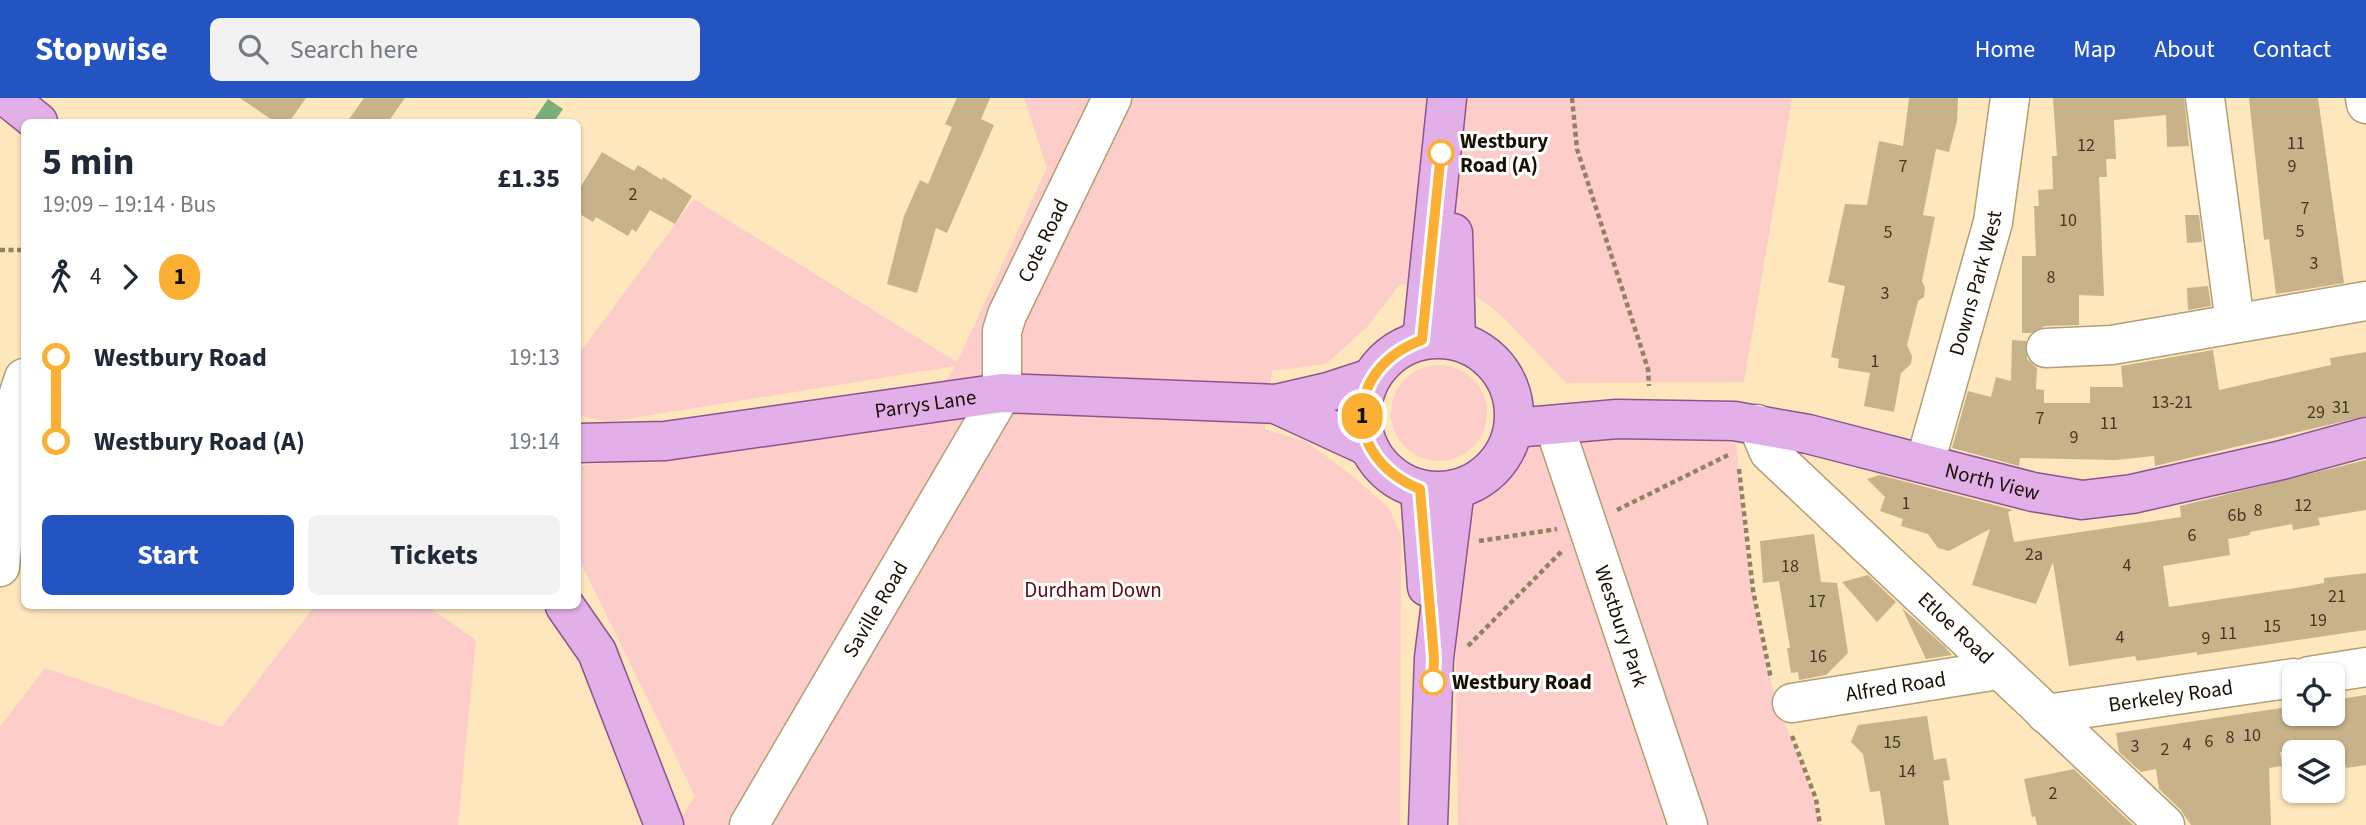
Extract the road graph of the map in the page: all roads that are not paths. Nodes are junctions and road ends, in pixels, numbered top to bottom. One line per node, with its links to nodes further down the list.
1 (8, 98): 8 (main road)
2 (1112, 98): 15 (street, Cote Road)
3 (1447, 98): 11 (main road)
4 (2010, 98): 24 (street, Downs Park West)
5 (2204, 98): 10 (street)
6 (2365, 98): 7 (street)
7 (2366, 104)
8 (34, 119)
9 (2366, 301): 10 (street)
10 (2235, 323): 12 (street)
11 (1439, 340): 13 (main road); 17 (main road)
12 (2046, 348)
13 (1371, 378): 16 (main road, Parrys Lane); 23 (main road)
14 (21, 387): 26 (street)
15 (1002, 393): 16 (main road, Parrys Lane); 22 (main road, Parrys Lane); 37 (street, Saville Road)
16 (1276, 404): 23 (main road, Parrys Lane)
17 (1514, 413): 18 (main road, North View); 20 (main road, North View); 25 (main road)
18 (1630, 418): 19 (main road, North View); 20 (main road, North View)
19 (1745, 423): 24 (main road, North View); 30 (street, Etloe Road)
20 (1554, 425): 39 (street, Westbury Park)
21 (2366, 437): 24 (main road, North View)
22 (581, 443)
23 (1369, 447): 25 (main road)
24 (1925, 463)
25 (1437, 489): 28 (main road); 28 (main road)
26 (0, 567)
27 (567, 609): 36 (main road)
28 (1434, 658): 38 (main road)
29 (2366, 667): 31 (street)
30 (1998, 670): 33 (street, Alfred Road); 34 (street, Etloe Road)
31 (2345, 670)
32 (2282, 680): 34 (street, Berkeley Road)
33 (1784, 706)
34 (2046, 714): 35 (street, Etloe Road)
35 (2153, 821)
36 (664, 825)
37 (749, 825)
38 (1428, 825)
39 (1688, 825)

